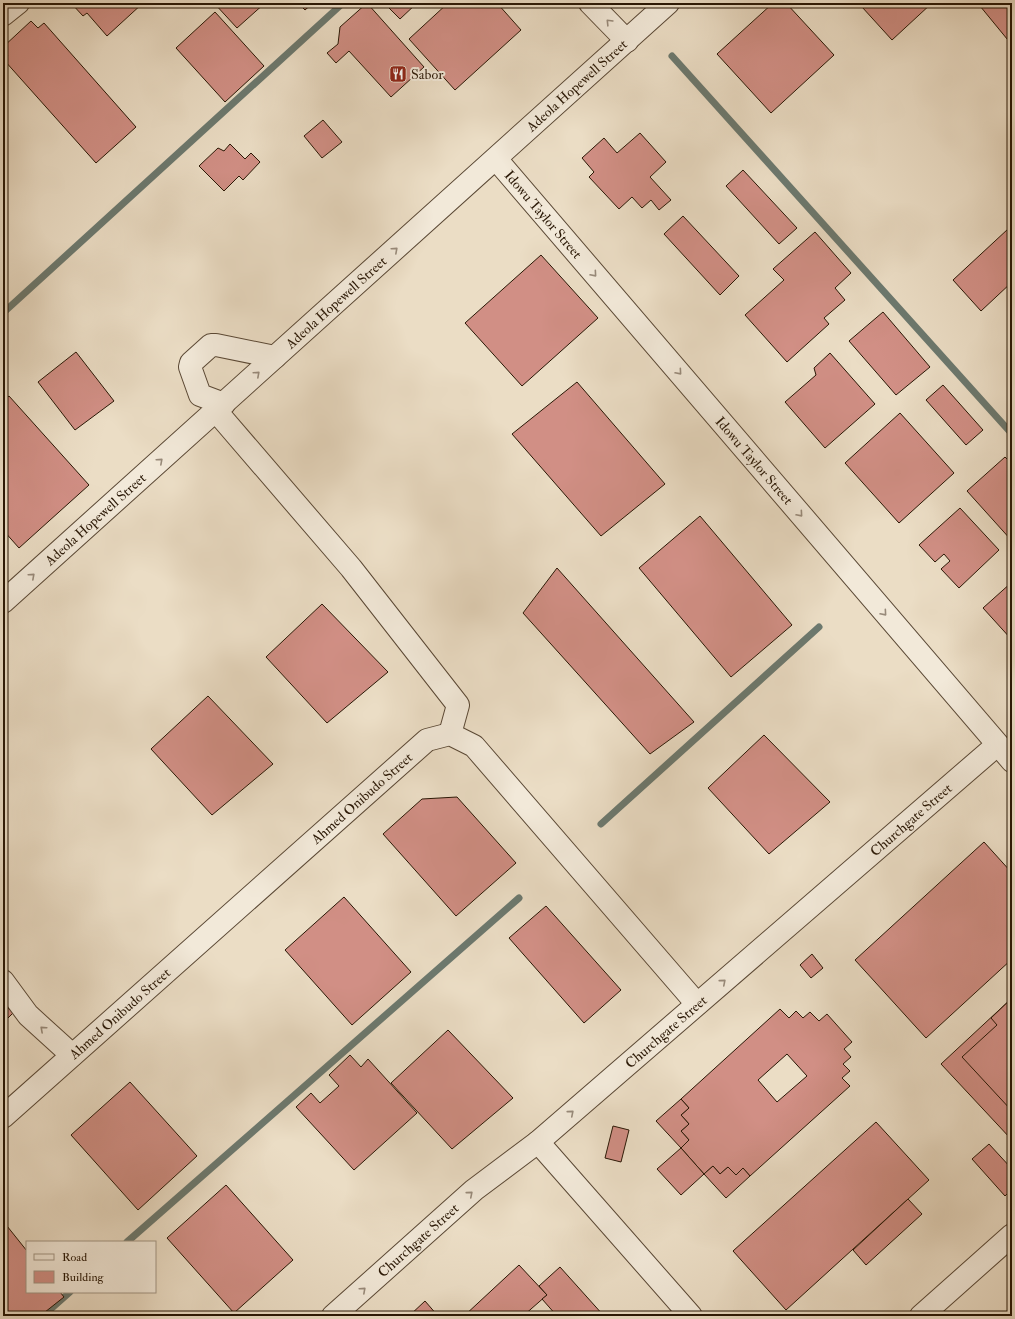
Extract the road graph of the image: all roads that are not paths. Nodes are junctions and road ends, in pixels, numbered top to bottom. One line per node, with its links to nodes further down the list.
1 (18, 3): 4 (street)
2 (590, 3): 5 (street, one-way to 2)
3 (668, 3): 5 (street, Adeola Hopewell Street)
4 (3, 16)
5 (627, 41): 6 (street, Adeola Hopewell Street)
6 (496, 159): 7 (street, Adeola Hopewell Street, one-way to 6); 11 (street, Idowu Taylor Street, one-way to 11)
7 (275, 358): 8 (street, Adeola Hopewell Street, one-way to 7); 8 (street)
8 (220, 407): 9 (street, Adeola Hopewell Street, one-way to 8); 10 (street)
9 (3, 602)
10 (450, 734): 14 (street); 15 (street, Ahmed Onibudo Street)
11 (997, 745): 12 (street, Idowu Taylor Street); 14 (street, Churchgate Street, one-way to 11)
12 (1012, 761)
13 (3, 981): 15 (street, one-way to 13)
14 (697, 1004): 17 (street, Churchgate Street, one-way to 14)
15 (72, 1055): 16 (street, Ahmed Onibudo Street)
16 (3, 1117)
17 (538, 1142): 19 (street, Churchgate Street, one-way to 17); 20 (street)
18 (1012, 1234): 21 (street)
19 (333, 1316)
20 (691, 1316)
21 (921, 1316)

